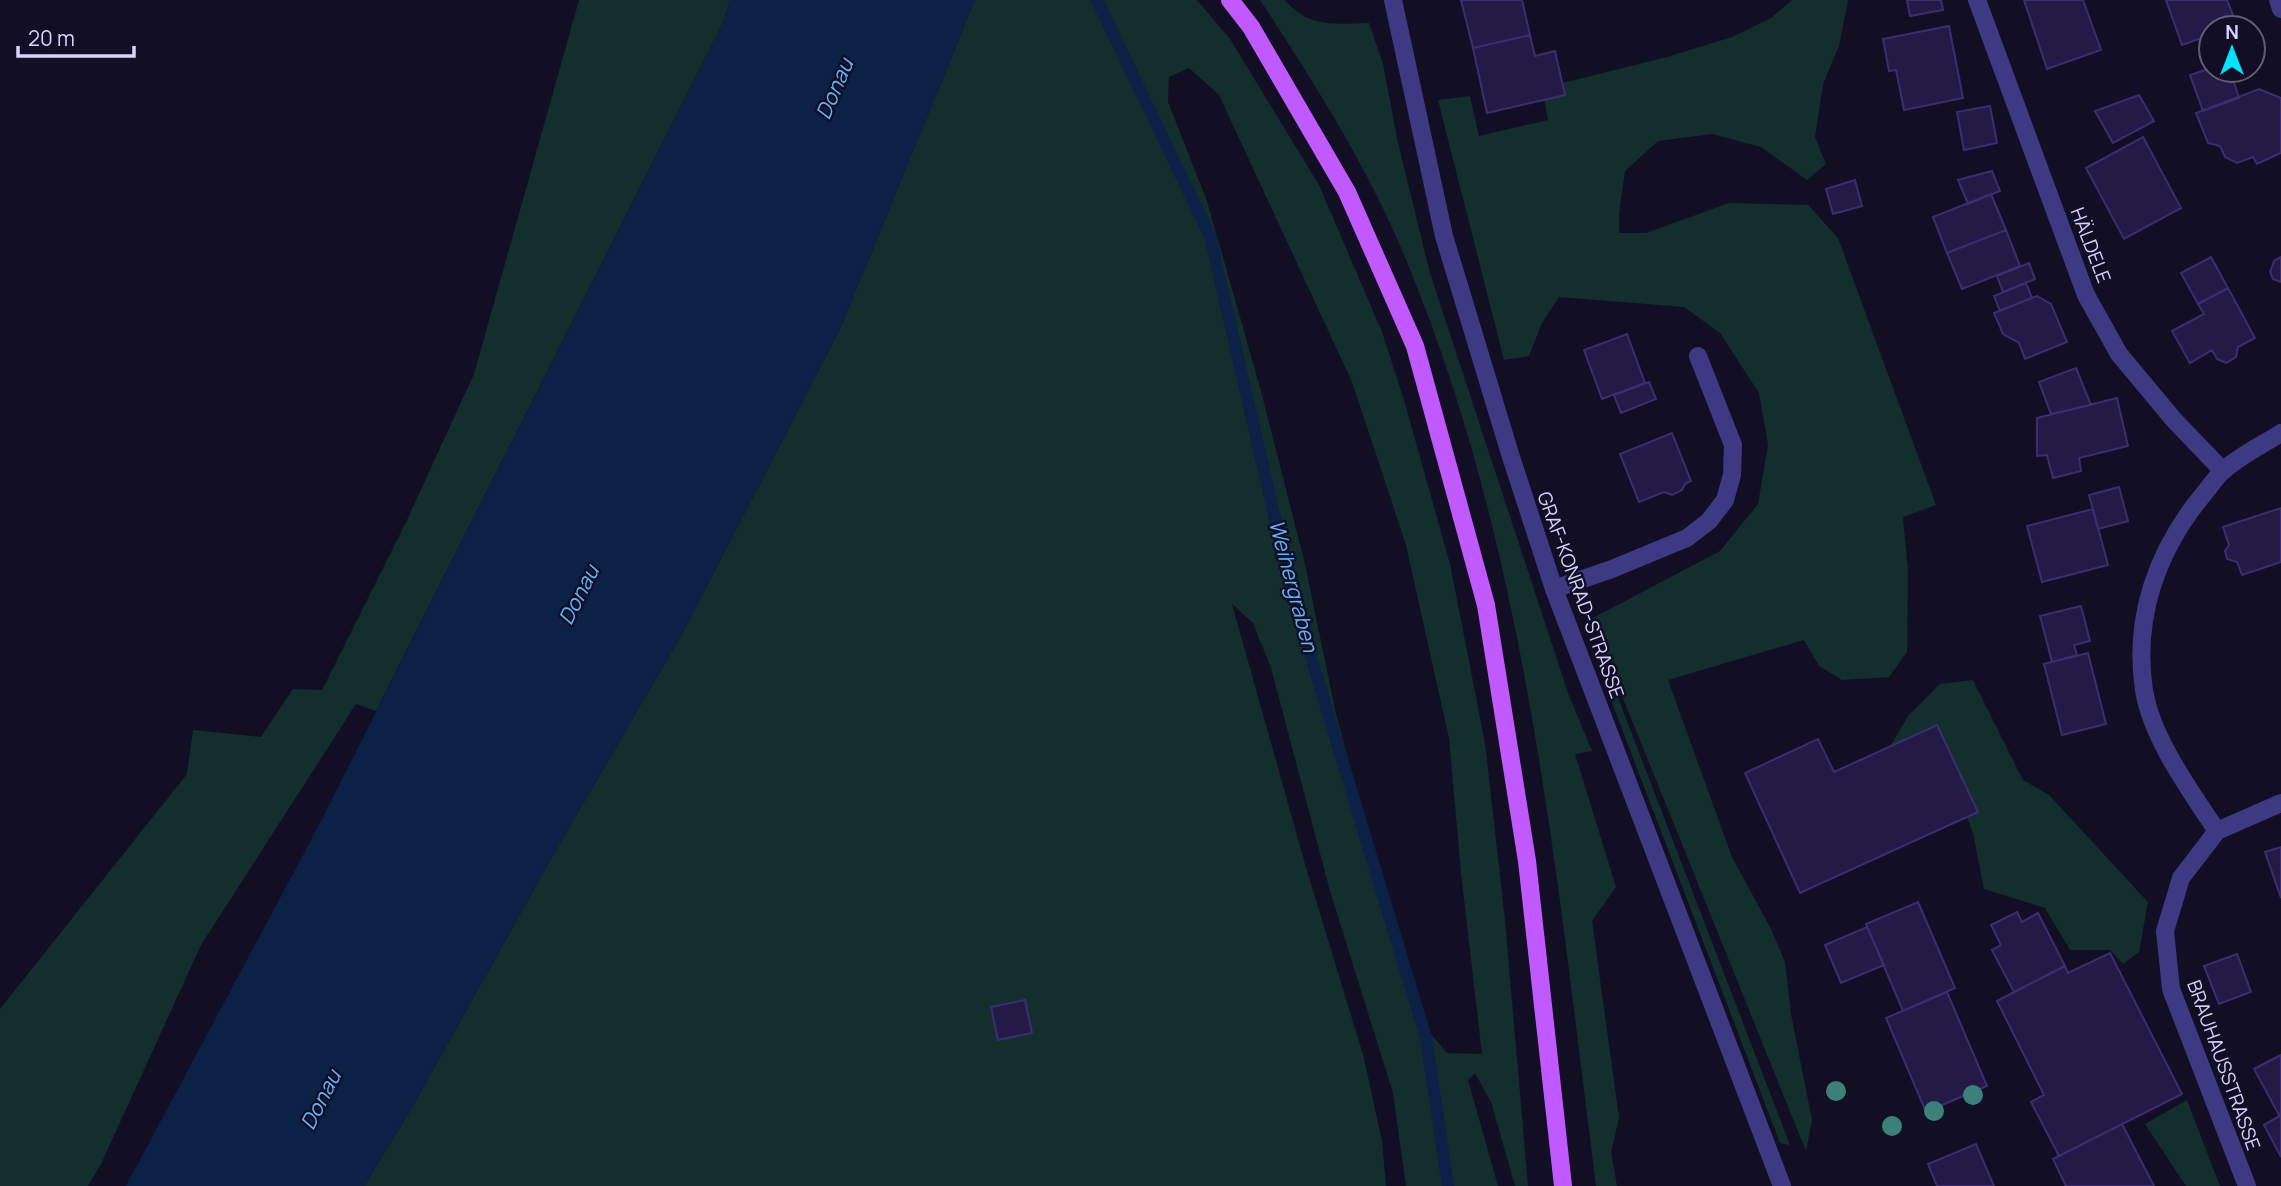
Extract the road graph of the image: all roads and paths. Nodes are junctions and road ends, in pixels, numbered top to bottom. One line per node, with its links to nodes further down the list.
1 (1230, 0): 12 (main road)
2 (1977, 0): 8 (street, HÄLDELE)
3 (2278, 0): 5 (street)
4 (1393, 1): 9 (street, GRAF-KONRAD-STRASSE)
5 (2281, 9)
6 (1698, 356): 9 (street)
7 (2281, 433): 8 (street)
8 (2223, 471): 11 (street)
9 (1554, 589): 13 (street, GRAF-KONRAD-STRASSE)
10 (2281, 803): 11 (street, BRAUHAUSSTRASSE)
11 (2217, 831): 14 (street, BRAUHAUSSTRASSE)
12 (1563, 1186)
13 (1782, 1186)
14 (2247, 1186)

